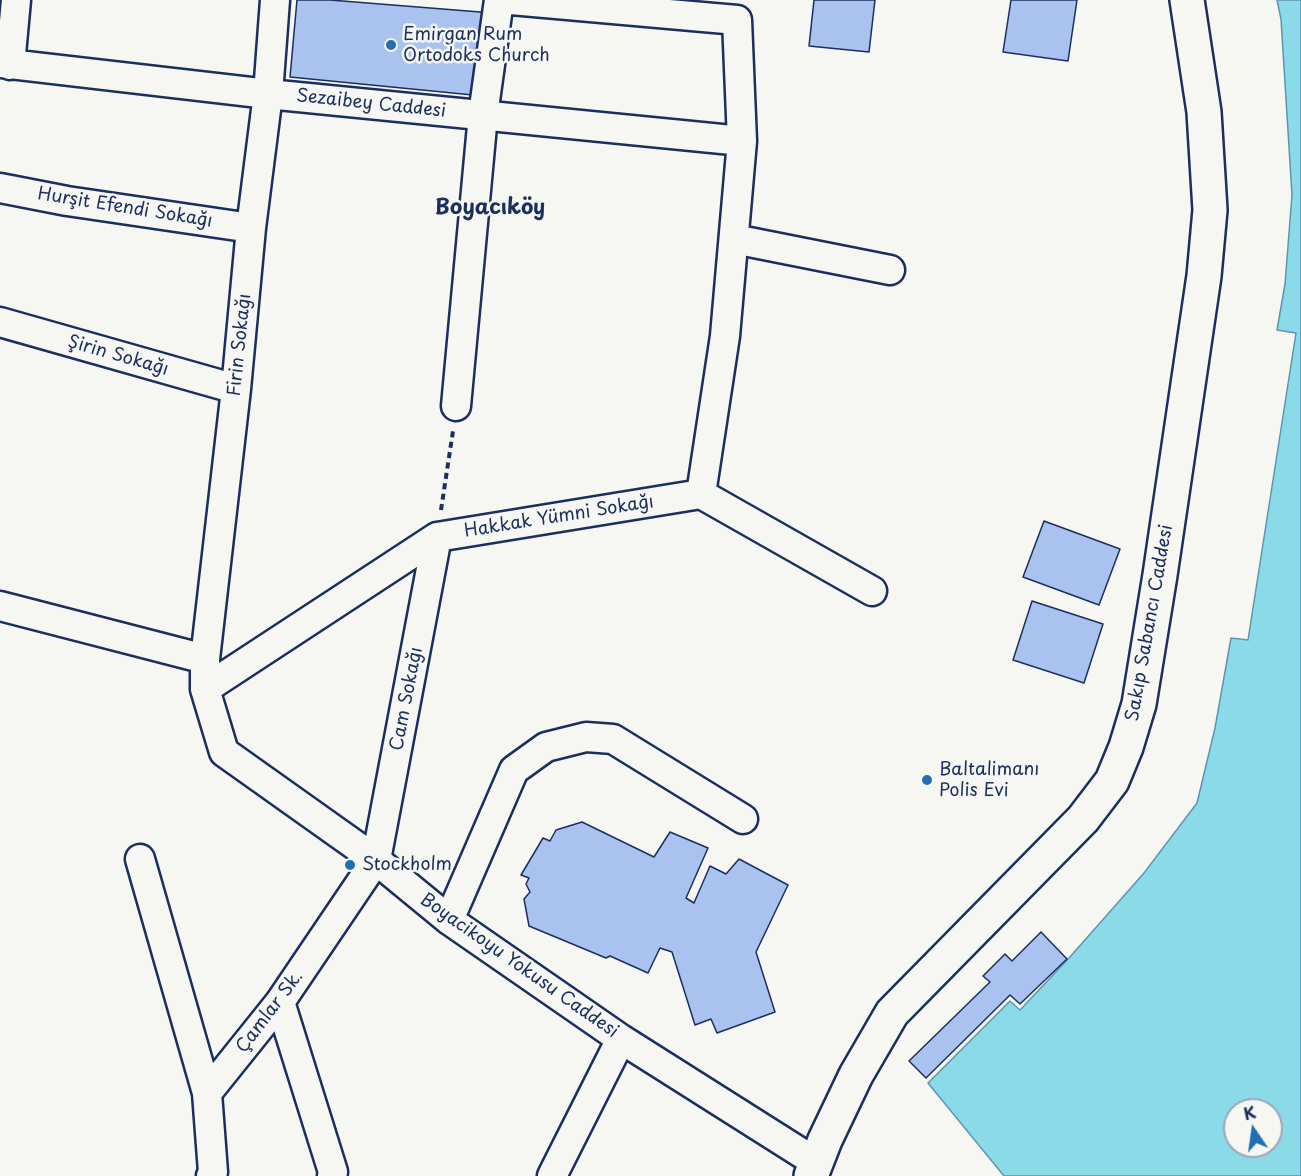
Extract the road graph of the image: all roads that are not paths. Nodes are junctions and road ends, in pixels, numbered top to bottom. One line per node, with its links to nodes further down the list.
1 (16, 0): 6 (street)
2 (275, 0): 7 (street, Firin Sokağı)
3 (499, 0): 8 (street)
4 (511, 0): 9 (street)
5 (1187, 0): 30 (main road, Sakıp Sabancı Caddesi)
6 (5, 64): 7 (street, Sezaibey Caddesi)
7 (268, 94): 8 (street, Sezaibey Caddesi); 11 (street, Firin Sokağı)
8 (483, 115): 9 (street, Sezaibey Caddesi); 16 (street)
9 (742, 141): 12 (street)
10 (0, 188): 11 (street, Hurşit Efendi Sokağı)
11 (251, 228): 15 (street, Firin Sokağı)
12 (734, 239): 13 (street); 17 (street)
13 (890, 270)
14 (0, 322): 15 (street, Şirin Sokağı)
15 (236, 389): 21 (street, Firin Sokağı)
16 (456, 406)
17 (701, 494): 18 (street, Hakkak Yümni Sokağı); 19 (street)
18 (437, 537): 22 (street, Hakkak Yümni Sokağı); 25 (street, Cam Sokağı)
19 (872, 591)
20 (0, 606): 21 (street)
21 (205, 659): 22 (street, Firin Sokağı)
22 (205, 689): 25 (street, Boyacikoyu Yokusu Caddesi)
23 (743, 819): 26 (street)
24 (140, 859): 29 (street)
25 (376, 860): 26 (street, Boyacikoyu Yokusu Caddesi); 27 (street, Çamlar Sk.)
26 (449, 920): 28 (street, Boyacikoyu Yokusu Caddesi)
27 (280, 1002): 29 (street, Çamlar Sk.); 32 (street)
28 (621, 1039): 30 (street, Boyacikoyu Yokusu Caddesi); 33 (street)
29 (207, 1093): 31 (street)
30 (816, 1172)
31 (211, 1176)
32 (332, 1176)
33 (552, 1176)

